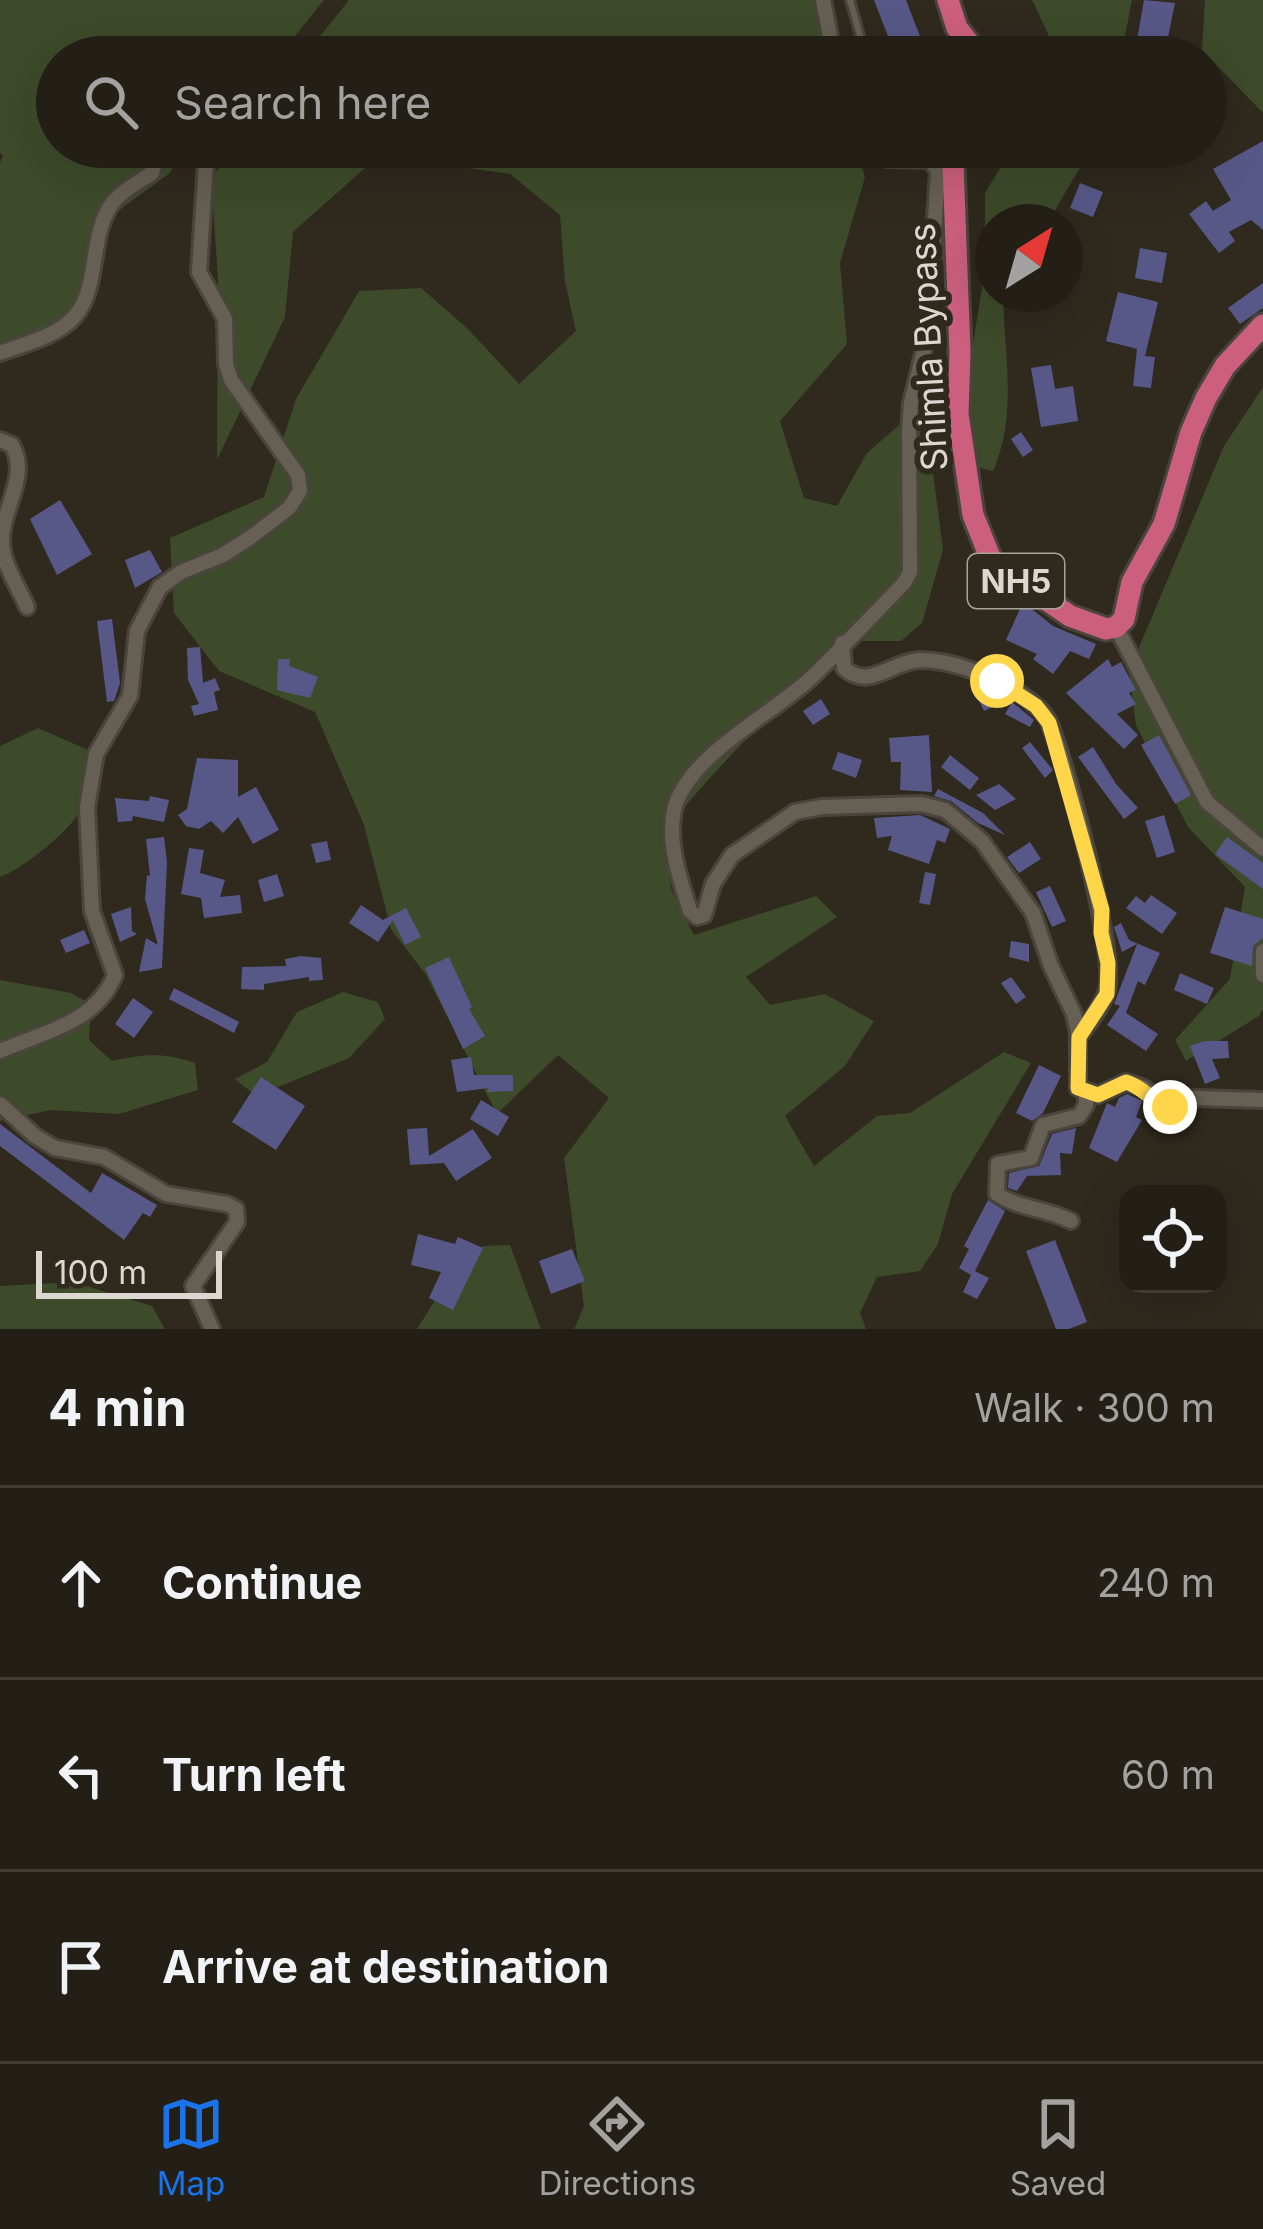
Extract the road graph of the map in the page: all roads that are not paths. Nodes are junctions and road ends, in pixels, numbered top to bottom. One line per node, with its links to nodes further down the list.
1 (824, 0): 4 (street)
2 (850, 0): 5 (lane)
3 (948, 0): 6 (highway)
4 (830, 36)
5 (860, 36)
6 (963, 36)
7 (153, 168): 12 (street)
8 (206, 168): 21 (street)
9 (937, 168): 16 (street)
10 (953, 168): 15 (highway, Shimla Bypass / NH5)
11 (1263, 325): 15 (highway)
12 (0, 353)
13 (0, 440): 14 (street)
14 (27, 608)
15 (1117, 627): 17 (street)
16 (842, 643): 20 (street); 20 (street)
17 (1263, 849)
18 (1263, 951): 19 (street)
19 (1263, 975)
20 (1079, 1037): 22 (street)
21 (0, 1052)
22 (1086, 1093): 23 (street); 25 (street)
23 (1263, 1100)
24 (0, 1104): 26 (street)
25 (1071, 1221)
26 (212, 1329)

